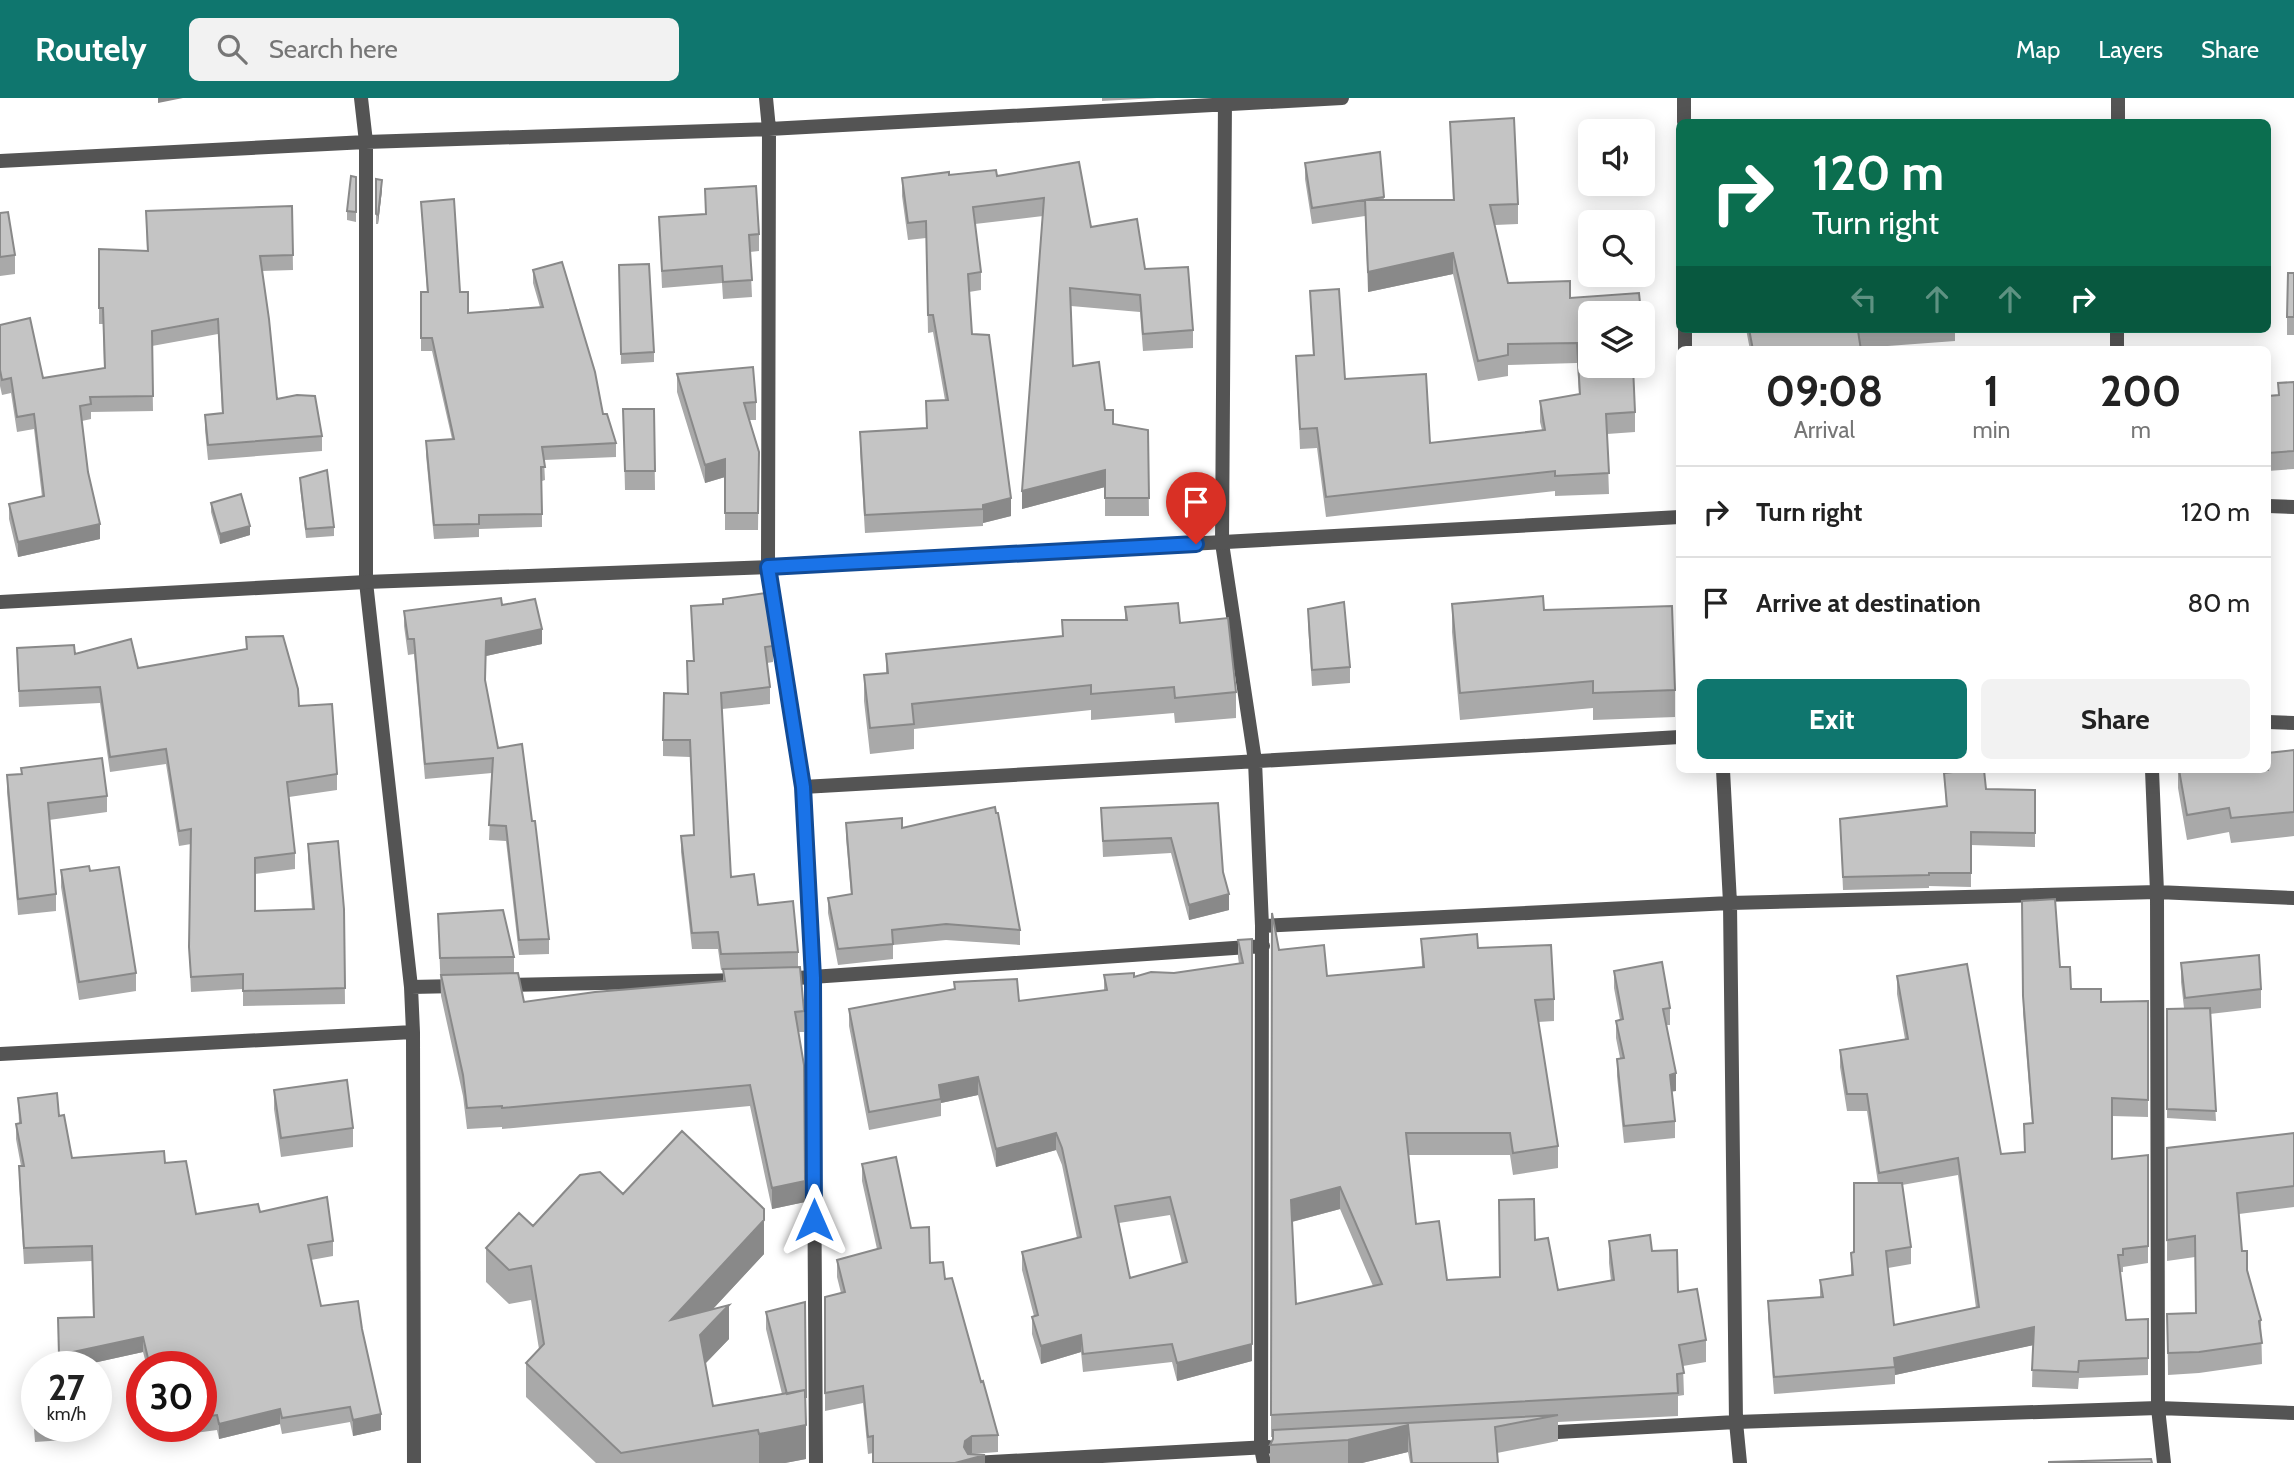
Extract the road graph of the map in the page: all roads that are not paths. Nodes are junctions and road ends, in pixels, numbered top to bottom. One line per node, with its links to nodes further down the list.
1 (361, 98): 10 (street)
2 (766, 98): 9 (street)
3 (1342, 98): 6 (street)
4 (1684, 98): 7 (street)
5 (2118, 98): 8 (street)
6 (1226, 102): 9 (street); 15 (street)
7 (1684, 119)
8 (2118, 119)
9 (769, 129): 10 (street); 16 (street)
10 (366, 142): 11 (street); 17 (street)
11 (0, 161)
12 (2271, 506): 13 (street)
13 (2294, 507)
14 (1676, 517): 15 (street)
15 (1222, 543): 16 (street); 22 (street)
16 (768, 567): 17 (street); 25 (street)
17 (366, 582): 18 (street); 34 (street)
18 (0, 602)
19 (2271, 722): 20 (street)
20 (2294, 723)
21 (1676, 737): 22 (street)
22 (1255, 761): 25 (street); 29 (street)
23 (1723, 773): 28 (street)
24 (2152, 773): 26 (street)
25 (803, 787): 31 (street)
26 (2157, 892): 27 (street); 28 (street); 37 (street)
27 (2294, 898)
28 (1730, 903): 29 (street); 39 (street)
29 (1262, 926): 30 (street)
30 (1263, 946): 31 (street); 42 (street)
31 (813, 978): 32 (street); 44 (street)
32 (494, 985)
33 (466, 986): 34 (street)
34 (411, 987): 35 (street)
35 (414, 1032): 36 (street); 43 (street)
36 (0, 1054)
37 (2158, 1408): 38 (street); 39 (street); 48 (street)
38 (2294, 1413)
39 (1735, 1422): 40 (street); 47 (street)
40 (1526, 1434)
41 (1289, 1446): 42 (street)
42 (1261, 1448): 45 (street); 46 (street)
43 (414, 1463)
44 (816, 1463)
45 (973, 1463)
46 (1264, 1463)
47 (1740, 1463)
48 (2164, 1463)

